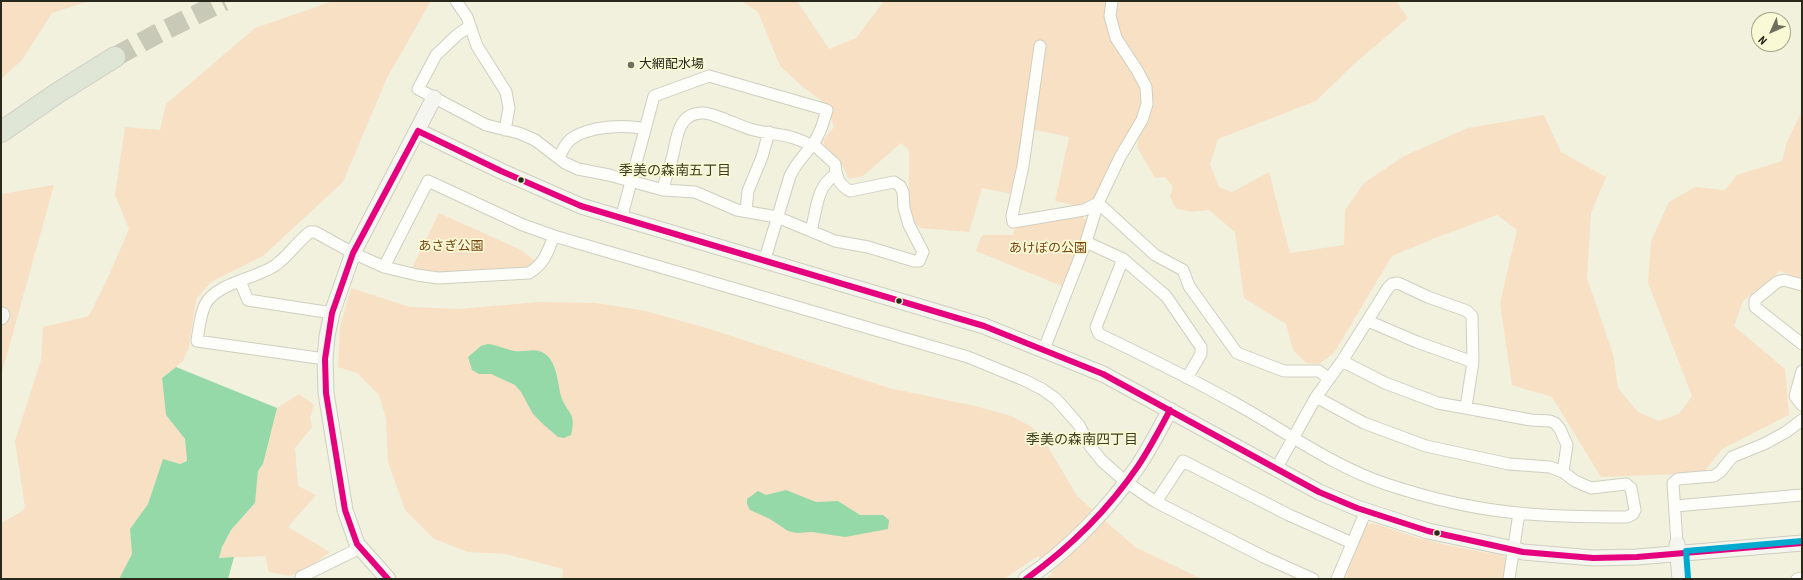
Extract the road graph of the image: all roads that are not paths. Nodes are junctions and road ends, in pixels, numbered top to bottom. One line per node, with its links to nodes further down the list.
1 (456, 1): 3 (street)
2 (1112, 1): 17 (street)
3 (470, 26): 6 (street); 8 (street)
4 (1040, 46): 17 (street)
5 (115, 57): 10 (highway)
6 (434, 98): 8 (street); 9 (street)
7 (645, 129): 12 (street); 13 (street); 15 (street)
8 (505, 130): 13 (street)
9 (418, 131): 20 (street); 24 (street)
10 (1, 132)
11 (769, 132): 12 (street); 16 (street); 18 (street)
12 (812, 145): 14 (street); 19 (street)
13 (559, 158): 15 (street)
14 (836, 175): 21 (street); 21 (street)
15 (630, 181): 16 (street); 20 (street)
16 (663, 190): 18 (street)
17 (1098, 203): 23 (street); 39 (street)
18 (746, 211): 19 (street)
19 (777, 218): 21 (street); 26 (street)
20 (621, 219): 26 (street)
21 (811, 230)
22 (554, 236): 27 (street); 27 (street); 48 (street)
23 (1086, 242): 25 (street); 33 (street)
24 (354, 253): 27 (street); 28 (street); 30 (street)
25 (1123, 259): 38 (street); 38 (street)
26 (764, 262): 33 (street)
27 (384, 267)
28 (240, 281): 30 (street); 34 (street)
29 (1802, 285): 32 (street)
30 (332, 313): 34 (street)
31 (1368, 321): 35 (street); 36 (street); 36 (street)
32 (1802, 344)
33 (1044, 350): 43 (street)
34 (325, 359): 57 (street)
35 (1342, 361): 39 (street); 42 (street)
36 (1473, 362): 42 (street)
37 (1802, 371): 41 (street)
38 (1187, 378): 45 (street)
39 (1329, 379): 40 (street)
40 (1316, 397): 45 (street); 47 (street)
41 (1802, 405)
42 (1466, 407): 47 (street)
43 (1170, 410): 46 (street); 48 (street)
44 (1802, 420): 51 (street)
45 (1292, 437): 46 (street); 53 (street)
46 (1276, 469): 52 (street)
47 (1563, 472): 53 (street)
48 (1126, 482): 50 (street); 63 (street)
49 (1802, 495): 51 (street)
50 (1156, 502): 55 (street); 64 (street)
51 (1674, 506): 59 (street)
52 (1366, 511): 55 (street); 58 (street)
53 (1519, 514): 58 (street)
54 (1802, 533): 59 (street)
55 (1352, 543): 65 (street)
56 (1802, 543): 59 (street)
57 (360, 548): 61 (street); 62 (street)
58 (1514, 549): 59 (street); 66 (street)
59 (1678, 549): 67 (street)
60 (1802, 578): 68 (street)
61 (303, 579)
62 (388, 579)
63 (1026, 579)
64 (1313, 579)
65 (1337, 579)
66 (1510, 579)
67 (1680, 579)
68 (1797, 579)

